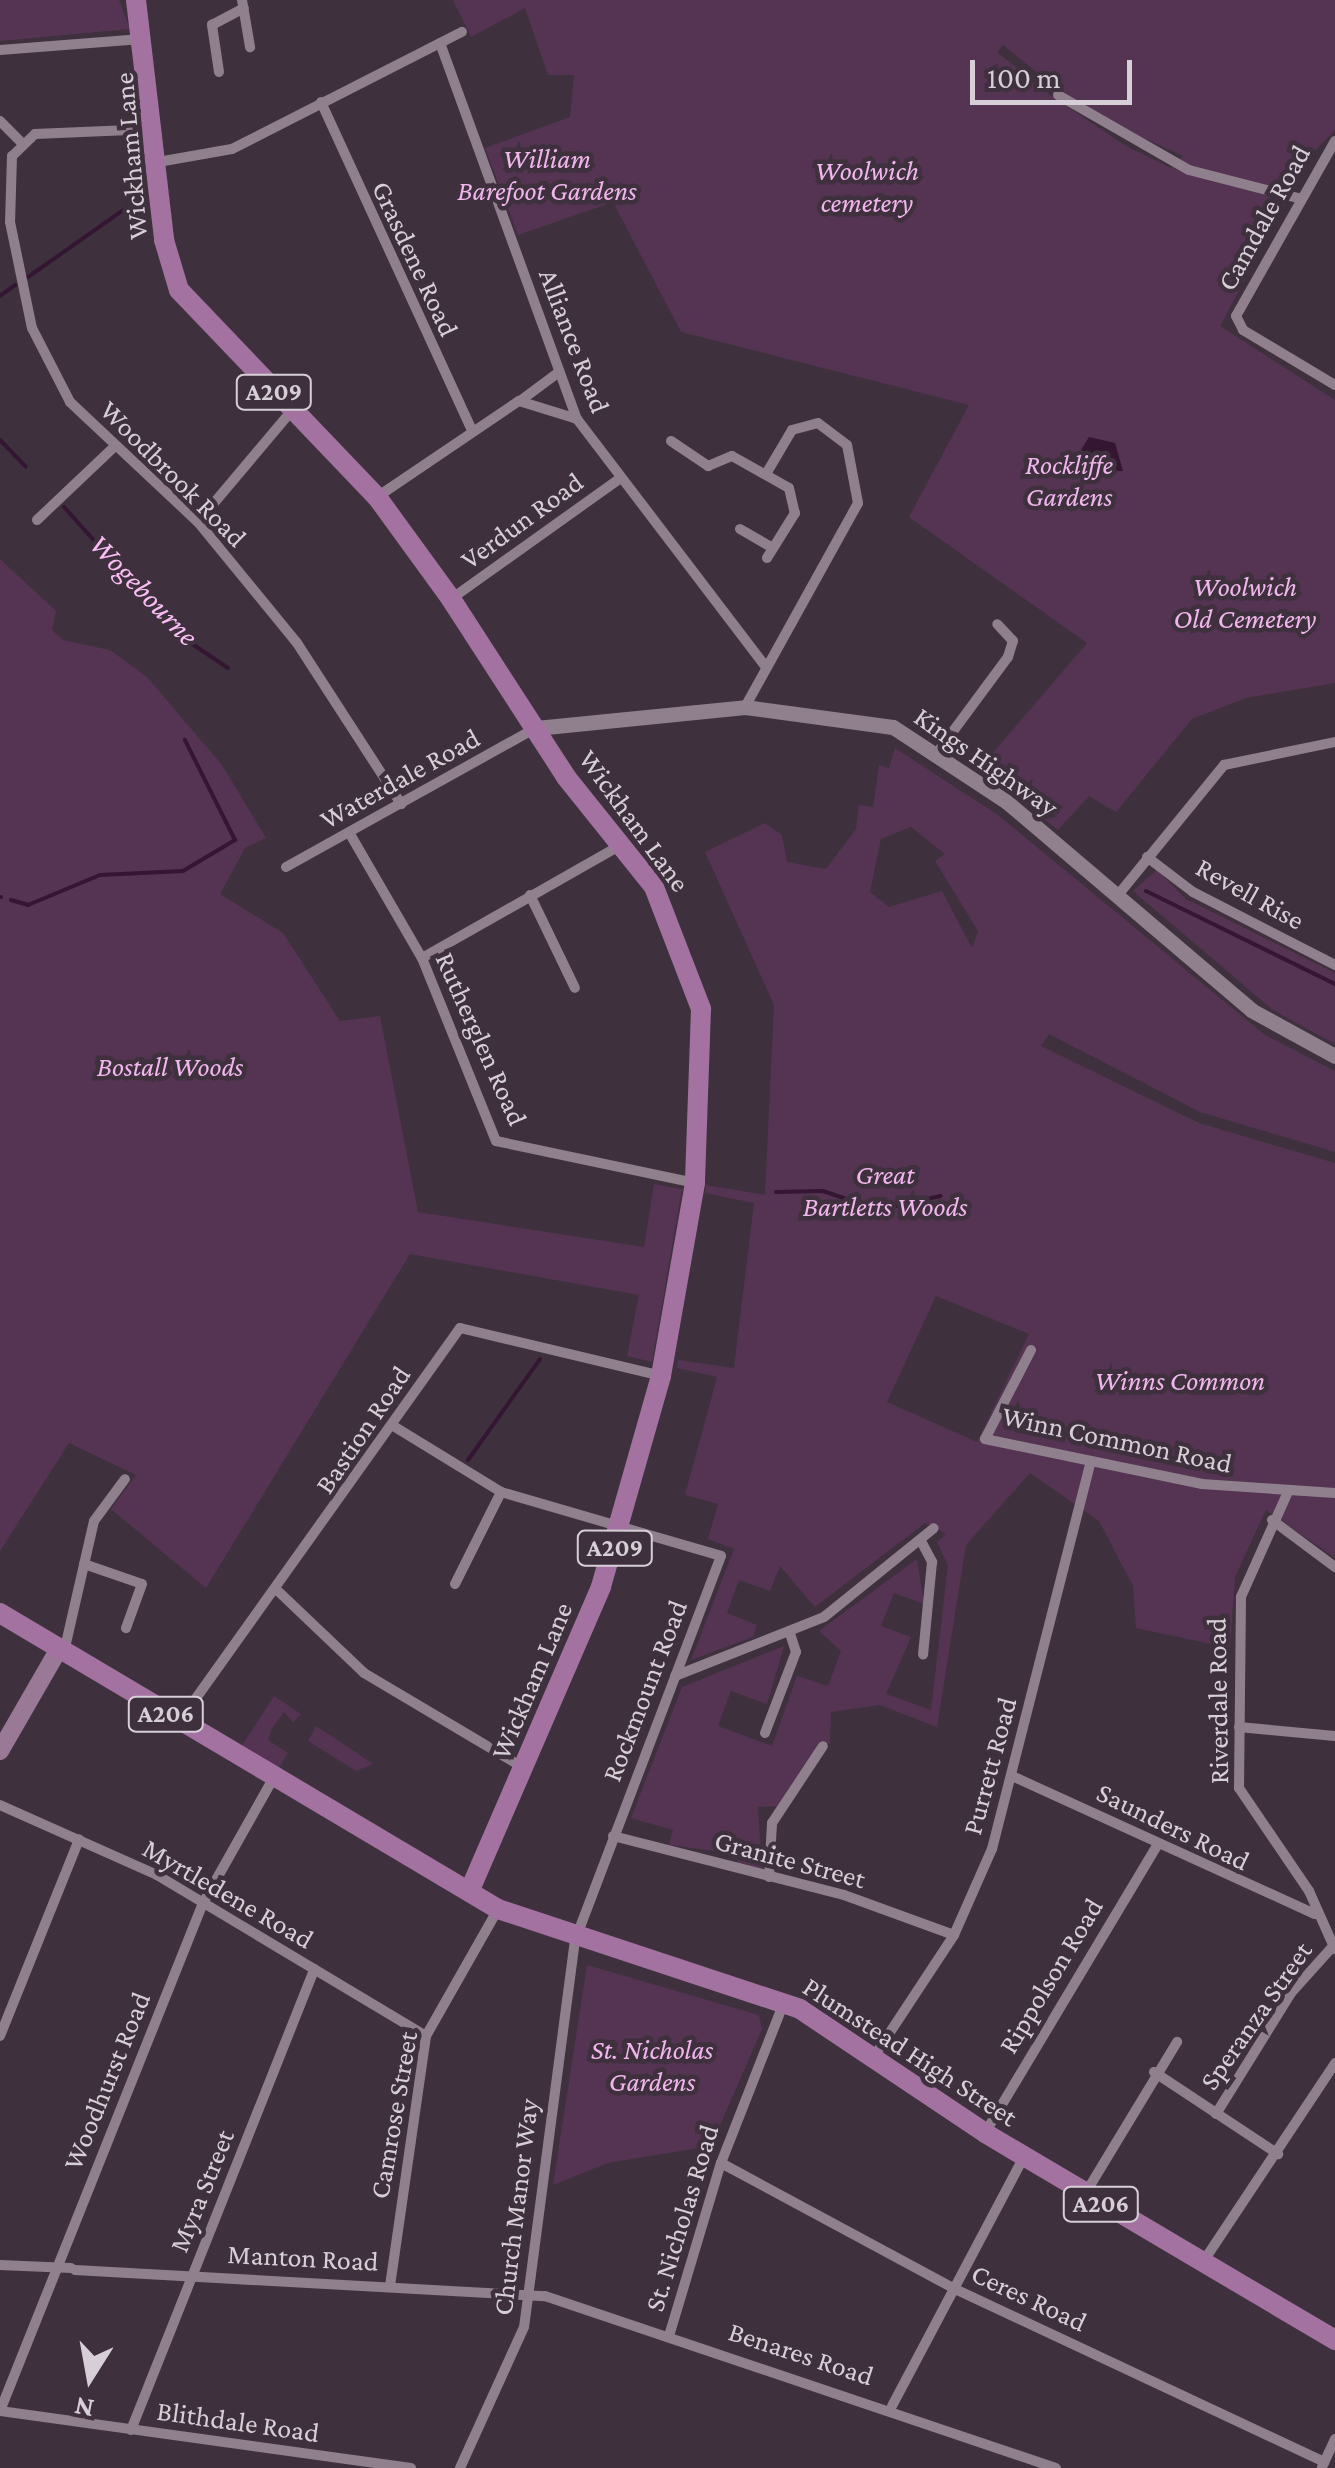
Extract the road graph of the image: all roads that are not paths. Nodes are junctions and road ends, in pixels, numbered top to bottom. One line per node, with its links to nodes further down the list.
1 (136, 0): 4 (main road, Wickham Lane / A209)
2 (243, 4): 6 (street); 8 (street)
3 (462, 32): 5 (street)
4 (148, 39): 7 (street); 12 (main road, Wickham Lane / A209)
5 (440, 44): 10 (street); 17 (street, Alliance Road)
6 (250, 47)
7 (0, 50)
8 (219, 72)
9 (1058, 96): 16 (street)
10 (321, 102): 15 (street); 22 (street, Grasdene Road)
11 (0, 121): 14 (street)
12 (157, 129): 14 (street); 15 (main road, Wickham Lane / A209)
13 (1335, 141): 16 (street, Camdale Road)
14 (22, 143): 24 (street, Woodbrook Road)
15 (158, 162): 20 (main road, Wickham Lane / A209)
16 (1298, 198): 18 (street, Camdale Road)
17 (559, 372): 19 (street); 21 (street, Alliance Road)
18 (1335, 385)
19 (520, 401): 21 (street); 22 (street)
20 (293, 409): 27 (main road, Wickham Lane / A209); 29 (street)
21 (577, 419): 26 (street, Alliance Road)
22 (473, 432): 27 (street)
23 (671, 440): 25 (street)
24 (114, 447): 28 (street); 29 (street, Woodbrook Road)
25 (766, 474): 30 (street); 33 (street)
26 (619, 478): 31 (street, Verdun Road); 33 (street, Alliance Road)
27 (376, 497): 31 (main road, Wickham Lane / A209)
28 (36, 520)
29 (198, 522): 38 (street, Woodbrook Road)
30 (740, 529)
31 (451, 599): 35 (main road, Wickham Lane / A209)
32 (997, 624): 37 (street)
33 (765, 666): 34 (street)
34 (745, 707): 35 (street, Kings Highway); 37 (street, Kings Highway)
35 (536, 728): 38 (street, Waterdale Road); 40 (main road, Wickham Lane / A209)
36 (1335, 742): 41 (street)
37 (936, 753): 44 (street, Kings Highway)
38 (401, 804): 39 (street, Waterdale Road)
39 (350, 834): 42 (street, Waterdale Road); 45 (street, Rutherglen Road)
40 (621, 845): 43 (street); 49 (main road, Wickham Lane / A209)
41 (1147, 857): 44 (street); 46 (street, Revell Rise)
42 (286, 867)
43 (530, 895): 45 (street); 47 (street)
44 (1118, 895): 48 (street, Kings Highway)
45 (422, 958): 49 (street, Rutherglen Road)
46 (1335, 966)
47 (576, 988)
48 (1335, 1056)
49 (695, 1183): 51 (main road, Wickham Lane / A209)
50 (1030, 1350): 53 (street, Winn Common Road)
51 (662, 1376): 52 (street, Bastion Road); 59 (main road, Wickham Lane / A209)
52 (394, 1427): 55 (street); 65 (street, Bastion Road)
53 (1091, 1462): 57 (street, Winn Common Road); 79 (street, Purrett Road)
54 (125, 1478): 62 (street)
55 (501, 1492): 59 (street); 64 (street)
56 (1335, 1493): 57 (street, Winn Common Road)
57 (1287, 1494): 58 (street, Riverdale Road)
58 (1272, 1520): 63 (street); 73 (street, Riverdale Road)
59 (622, 1528): 71 (street, Rockmount Road); 78 (main road, Wickham Lane / A209)
60 (934, 1528): 61 (street)
61 (921, 1541): 68 (street); 70 (street)
62 (84, 1564): 67 (street); 69 (street)
63 (1335, 1567)
64 (455, 1584)
65 (279, 1592): 72 (street, Bastion Road); 78 (street)
66 (0, 1613): 69 (main road, A206)
67 (126, 1628)
68 (789, 1631): 71 (street); 74 (street)
69 (61, 1650): 72 (main road, A206); 77 (main road)
70 (923, 1656)
71 (675, 1676): 82 (street, Rockmount Road)
72 (178, 1723): 80 (main road, A206)
73 (1239, 1727): 75 (street); 89 (street, Riverdale Road)
74 (765, 1733)
75 (1335, 1736)
76 (823, 1746): 85 (street)
77 (0, 1751)
78 (526, 1770): 86 (main road, Wickham Lane / A209)
79 (1012, 1776): 84 (street, Saunders Road); 90 (street, Purrett Road)
80 (274, 1778): 86 (main road, Plumstead High Street / A206); 87 (street, Woodhurst Road)
81 (0, 1805): 83 (street, Myrtledene Road)
82 (613, 1836): 85 (street, Granite Street); 91 (street, Rockmount Road)
83 (79, 1840): 87 (street, Myrtledene Road); 95 (street)
84 (1158, 1844): 89 (street, Saunders Road); 102 (street, Rippolson Road)
85 (769, 1877): 90 (street, Granite Street)
86 (471, 1888): 88 (main road, Plumstead High Street / A206)
87 (203, 1903): 93 (street, Myrtledene Road); 109 (street, Woodhurst Road)
88 (498, 1908): 91 (main road, Plumstead High Street / A206); 96 (street, Camrose Street)
89 (1316, 1914): 92 (street, Riverdale Road)
90 (954, 1936): 98 (street, Purrett Road)
91 (575, 1940): 94 (main road, Plumstead High Street / A206); 113 (street, Church Manor Way)
92 (1334, 1947): 101 (street, Speranza Street)
93 (314, 1969): 96 (street, Myrtledene Road); 110 (street, Myra Street)
94 (784, 2002): 98 (main road, Plumstead High Street / A206); 105 (street, St. Nicholas Road)
95 (0, 2036)
96 (426, 2036): 111 (street, Camrose Street)
97 (1176, 2042): 100 (street)
98 (873, 2058): 102 (main road, Plumstead High Street / A206)
99 (1335, 2063): 103 (street)
100 (1154, 2072): 101 (street, Speranza Street); 106 (street)
101 (1216, 2114): 103 (street, Speranza Street)
102 (985, 2133): 104 (main road, Plumstead High Street / A206)
103 (1278, 2154): 108 (street)
104 (1024, 2157): 106 (main road, Plumstead High Street / A206); 112 (street)
105 (720, 2163): 112 (street, Ceres Road); 114 (street, St. Nicholas Road)
106 (1085, 2194): 108 (main road, Plumstead High Street / A206)
107 (0, 2265): 109 (street, Manton Road)
108 (1202, 2265): 115 (main road, Plumstead High Street / A206)
109 (57, 2268): 110 (street, Manton Road); 117 (street, Woodhurst Road)
110 (193, 2275): 111 (street, Manton Road); 118 (street, Myra Street)
111 (390, 2286): 113 (street, Manton Road)
112 (955, 2288): 116 (street); 120 (street, Ceres Road)
113 (529, 2293): 114 (street, Benares Road); 122 (street, Church Manor Way)
114 (669, 2336): 116 (street, Benares Road)
115 (1335, 2340)
116 (892, 2406): 123 (street, Benares Road)
117 (0, 2411): 118 (street, Blithdale Road)
118 (131, 2430): 121 (street, Blithdale Road)
119 (1335, 2439): 120 (street)
120 (1323, 2465)
121 (411, 2468)
122 (460, 2468)
123 (1056, 2468)

